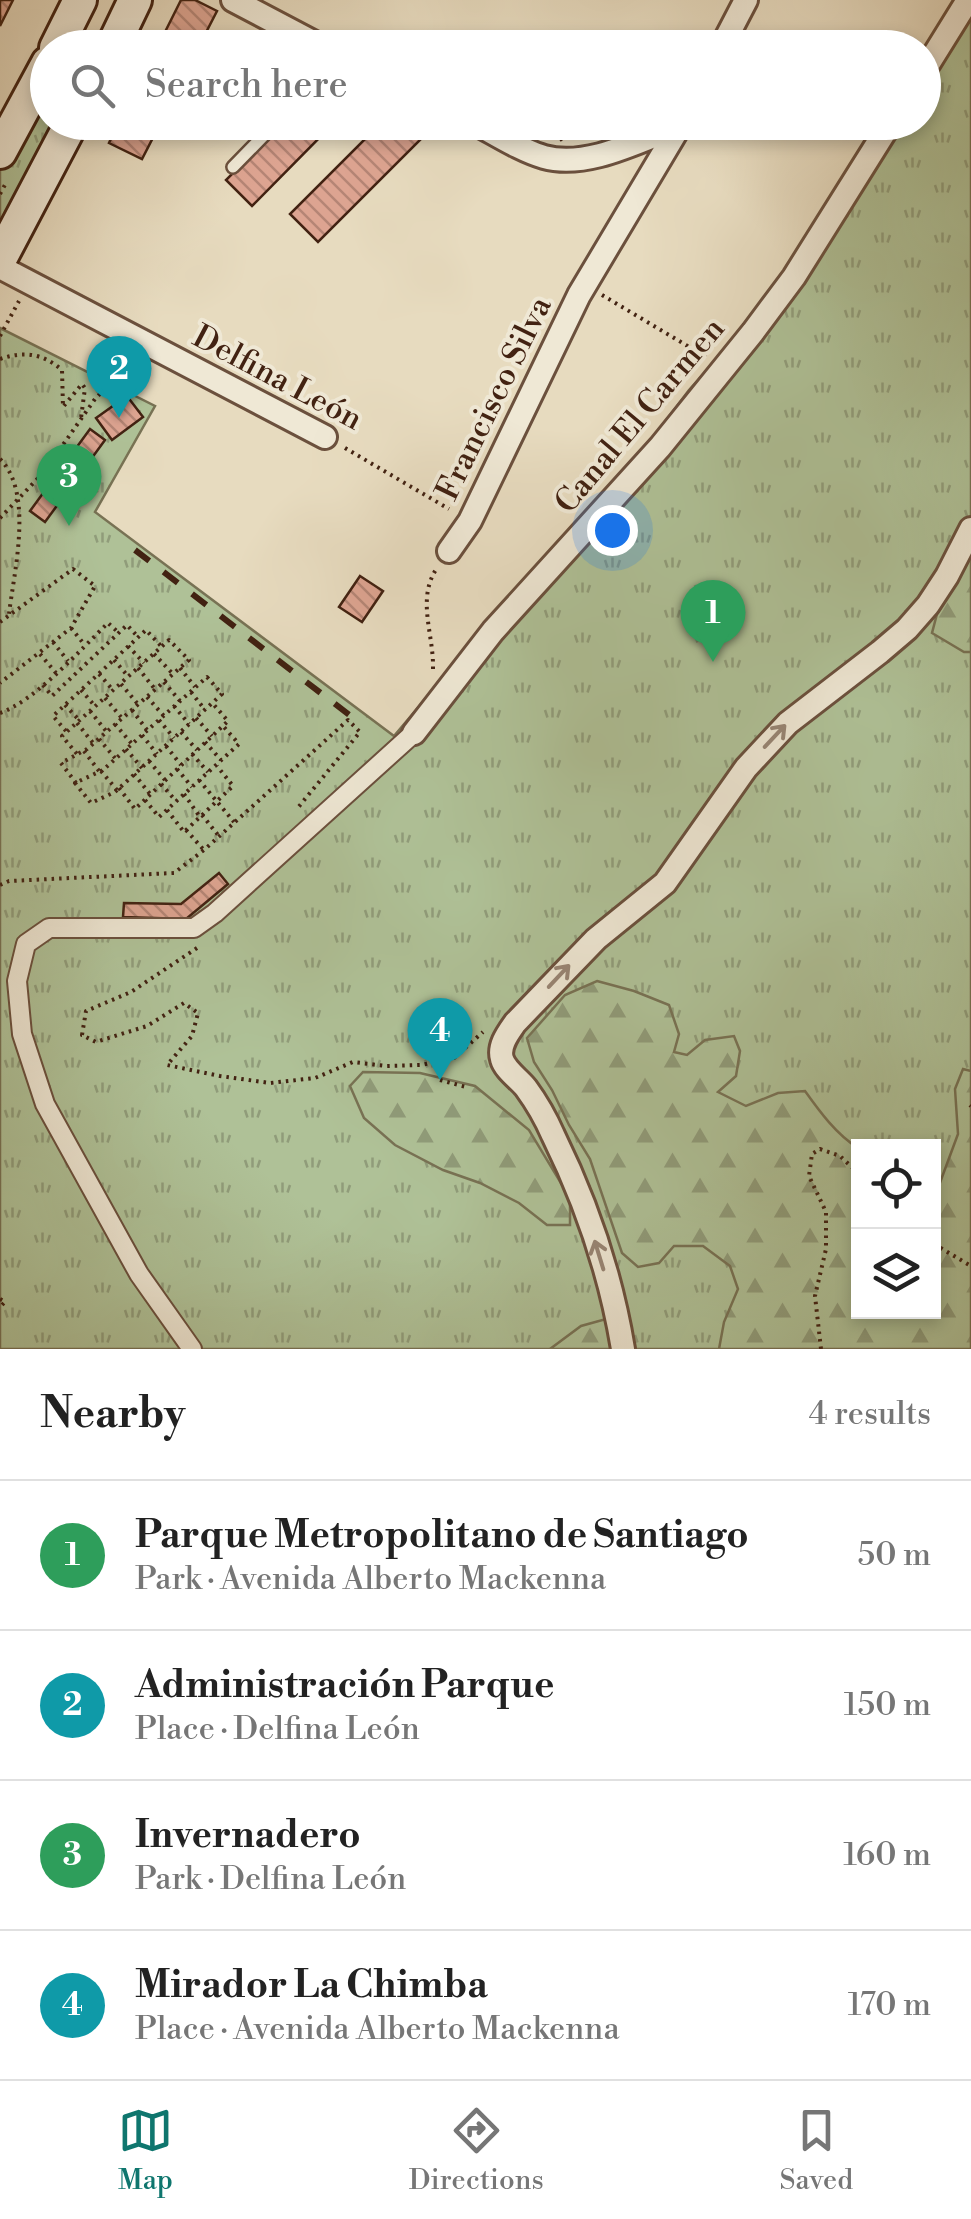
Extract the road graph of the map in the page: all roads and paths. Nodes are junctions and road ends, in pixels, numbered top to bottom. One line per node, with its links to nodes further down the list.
1 (80, 0): 6 (main road)
2 (135, 0): 7 (main road)
3 (233, 0): 8 (street)
4 (746, 0): 9 (street)
5 (968, 0): 10 (street)
6 (69, 30)
7 (121, 30)
8 (290, 30)
9 (730, 30)
10 (941, 44)
11 (30, 96): 18 (main road)
12 (63, 140): 20 (main road)
13 (259, 140): 19 (lane)
14 (508, 140): 15 (street)
15 (639, 140)
16 (671, 140): 23 (street, Francisco Silva)
17 (880, 140): 27 (street, Canal El Carmen)
18 (0, 152)
19 (232, 167)
20 (0, 259)
21 (0, 267): 22 (street, Delfina León)
22 (29, 282): 24 (path); 25 (street, Delfina León)
23 (585, 284): 27 (path); 33 (street, Francisco Silva)
24 (0, 336)
25 (147, 344): 28 (path); 29 (street, Delfina León)
26 (0, 360): 28 (path)
27 (724, 368): 93 (street, Canal El Carmen)
28 (81, 420): 31 (path)
29 (325, 437): 33 (path, Delfina León)
30 (0, 459): 31 (path)
31 (19, 498): 32 (path); 36 (path)
32 (0, 518)
33 (470, 521): 35 (street, Francisco Silva)
34 (971, 529): 143 (street, one-way to 34)
35 (449, 551): 57 (path, Francisco Silva)
36 (8, 616): 37 (path); 38 (path)
37 (0, 622)
38 (71, 628): 42 (path); 43 (path)
39 (119, 633): 40 (path); 41 (path); 46 (path)
40 (93, 638): 43 (path); 46 (path)
41 (138, 638): 44 (path); 45 (path)
42 (53, 642): 48 (path); 51 (path)
43 (85, 645): 47 (path)
44 (128, 646): 50 (path); 52 (path)
45 (162, 647): 49 (path); 56 (path)
46 (102, 648): 53 (path)
47 (76, 653): 51 (path); 53 (path)
48 (40, 654): 58 (path); 64 (path)
49 (154, 654): 52 (path); 60 (path)
50 (114, 660): 59 (path); 61 (path)
51 (68, 661): 54 (path)
52 (144, 663): 55 (path)
53 (86, 664): 62 (path)
54 (62, 667): 58 (path); 62 (path)
55 (138, 668): 61 (path); 67 (path)
56 (180, 668): 60 (path); 70 (path)
57 (433, 668)
58 (56, 673): 66 (path)
59 (99, 674): 68 (path); 69 (path)
60 (173, 674): 63 (path)
61 (129, 676): 65 (path)
62 (71, 679): 66 (path)
63 (164, 682): 67 (path); 73 (path)
64 (0, 683)
65 (121, 684): 69 (path); 75 (path)
66 (42, 685): 81 (path)
67 (155, 689): 71 (path)
68 (81, 690): 76 (path); 78 (path)
69 (113, 690): 72 (path)
70 (193, 690): 73 (path); 74 (path); 80 (path)
71 (147, 696): 75 (path); 83 (path)
72 (105, 698): 78 (path); 82 (path)
73 (180, 701): 77 (path)
74 (212, 703): 80 (path); 88 (path)
75 (138, 704): 79 (path)
76 (65, 705): 85 (path); 89 (path)
77 (174, 706): 83 (path); 87 (path)
78 (93, 709): 85 (path); 90 (path)
79 (132, 710): 82 (path); 92 (path)
80 (206, 710): 84 (path)
81 (0, 712)
82 (122, 718): 86 (path)
83 (161, 718): 92 (path); 95 (path)
84 (196, 718): 87 (path); 94 (path)
85 (78, 722): 89 (path); 98 (path)
86 (116, 724): 90 (path); 99 (path)
87 (189, 724): 91 (path)
88 (223, 726): 94 (path); 107 (path)
89 (66, 732): 104 (path)
90 (107, 732): 96 (path)
91 (181, 732): 95 (path); 103 (path)
92 (145, 733): 99 (path); 105 (path)
93 (414, 733): 133 (street)
94 (212, 736): 97 (path)
95 (174, 738): 100 (path)
96 (99, 739): 98 (path); 106 (path)
97 (206, 742): 103 (path); 107 (path)
98 (94, 744): 102 (path)
99 (132, 744): 101 (path)
100 (166, 746): 105 (path); 110 (path)
101 (126, 749): 106 (path); 111 (path)
102 (84, 751): 104 (path); 112 (path)
103 (195, 752): 110 (path); 113 (path)
104 (77, 754): 117 (path)
105 (157, 754): 108 (path)
106 (116, 758): 112 (path)
107 (221, 760): 109 (path)
108 (148, 761): 111 (path); 116 (path)
109 (216, 765): 113 (path); 123 (path)
110 (179, 767): 116 (path); 118 (path)
111 (142, 768): 114 (path)
112 (100, 771): 117 (path); 119 (path)
113 (208, 772): 115 (path)
114 (134, 774): 119 (path); 120 (path)
115 (200, 780): 118 (path); 123 (path)
116 (163, 782): 120 (path); 124 (path)
117 (76, 783): 119 (path)
118 (192, 787): 121 (path)
119 (118, 789): 122 (path)
120 (150, 794): 122 (path)
121 (184, 794): 124 (path); 126 (path)
122 (144, 800): 125 (path)
123 (217, 801): 126 (path); 128 (path)
124 (176, 802): 125 (path)
125 (166, 810): 129 (path)
126 (201, 816): 129 (path); 130 (path)
127 (291, 816): 128 (path)
128 (234, 822): 130 (path)
129 (186, 830): 131 (path)
130 (219, 836): 131 (path)
131 (204, 850): 132 (path)
132 (0, 886)
133 (215, 913): 134 (path); 142 (street)
134 (491, 1024)
135 (440, 1080): 136 (path)
136 (466, 1087)
137 (851, 1166): 144 (path)
138 (941, 1248): 139 (path)
139 (971, 1266)
140 (0, 1299): 141 (path)
141 (0, 1307)
142 (192, 1349)
143 (623, 1349)
144 (821, 1349)

